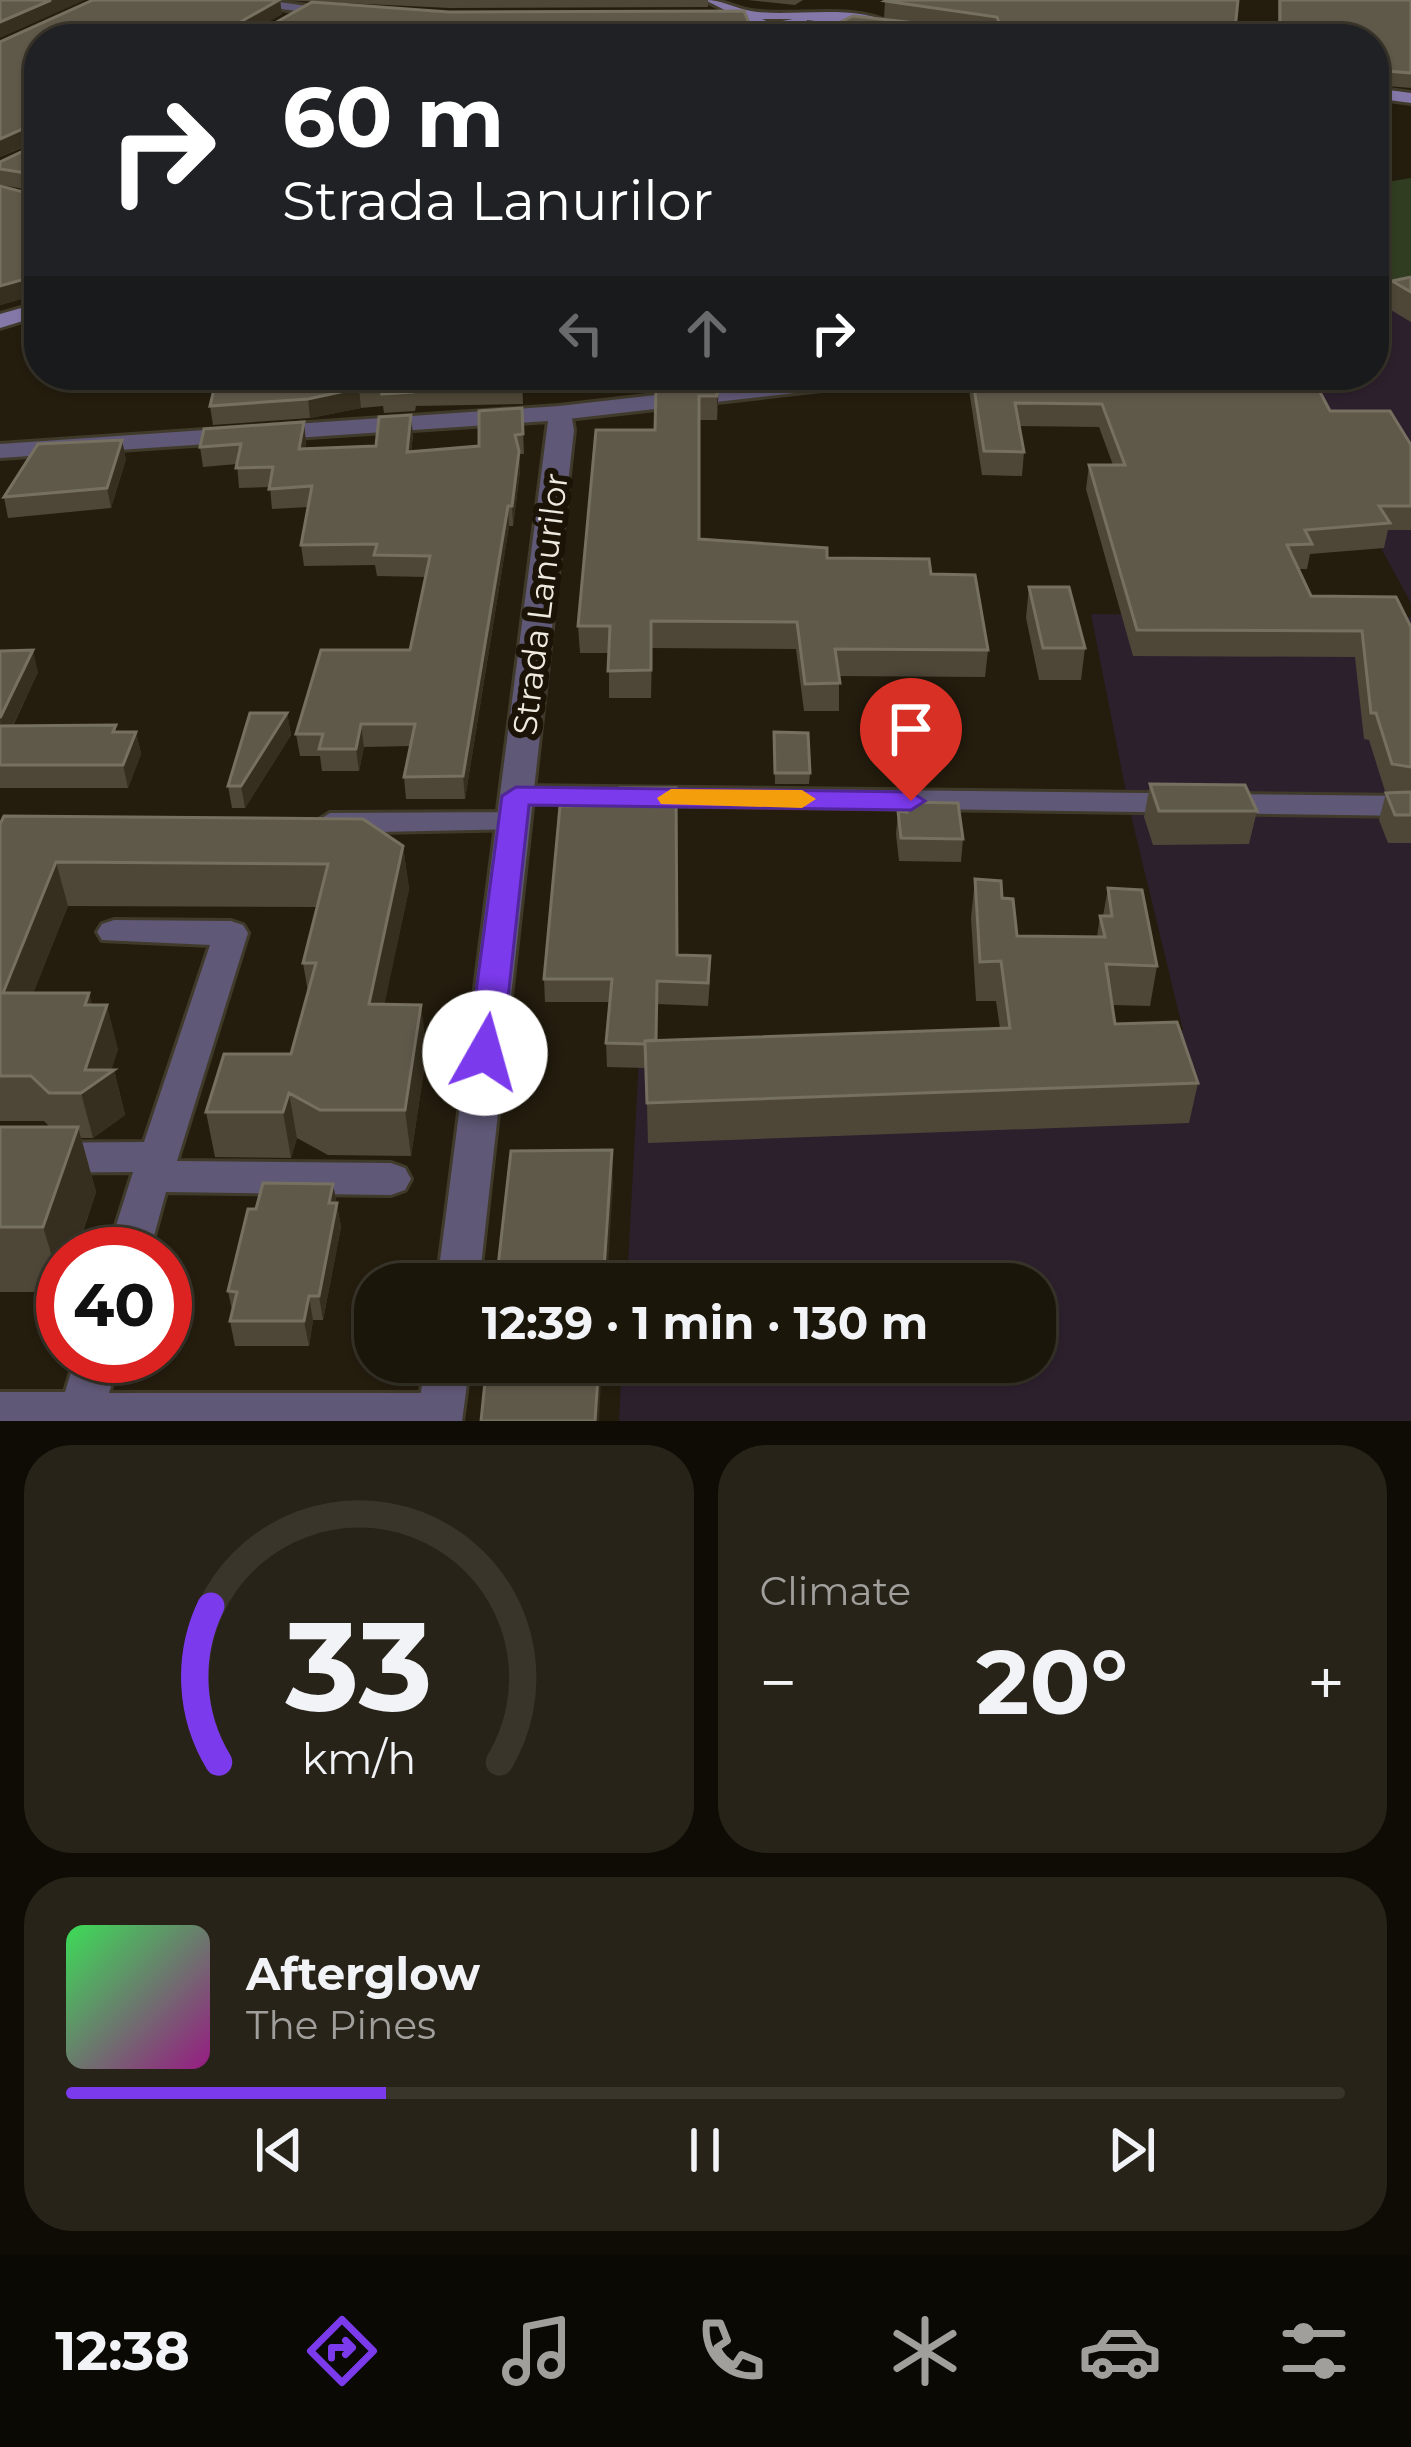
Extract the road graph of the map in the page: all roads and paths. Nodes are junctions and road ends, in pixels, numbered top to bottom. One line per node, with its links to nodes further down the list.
1 (217, 0): 4 (street)
2 (733, 0): 7 (main road)
3 (887, 0): 8 (main road)
4 (309, 9): 6 (street); 9 (street)
5 (713, 10): 10 (street); 10 (main road)
6 (356, 13)
7 (796, 18): 8 (main road); 10 (main road); 11 (main road)
8 (854, 20): 12 (main road)
9 (288, 22)
10 (755, 24)
11 (800, 24)
12 (881, 24)
13 (761, 390): 14 (street)
14 (560, 413): 15 (street); 17 (street, Strada Lanurilor)
15 (0, 451)
16 (1411, 806): 17 (street)
17 (514, 809): 18 (street); 24 (street, Strada Lanurilor)
18 (286, 823)
19 (114, 932): 21 (street)
20 (0, 1158): 21 (street)
21 (155, 1167): 22 (street); 23 (street)
22 (391, 1179)
23 (136, 1227)
24 (460, 1263)
25 (90, 1383): 27 (street)
26 (445, 1383): 29 (street)
27 (82, 1409): 28 (street); 29 (street)
28 (0, 1412)
29 (440, 1417)

